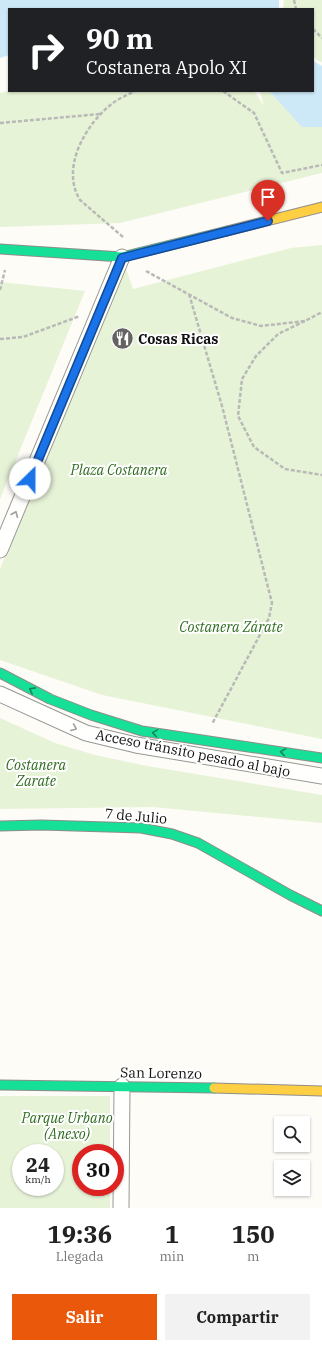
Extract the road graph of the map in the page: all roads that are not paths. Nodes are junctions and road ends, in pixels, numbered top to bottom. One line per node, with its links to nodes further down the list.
1 (322, 207): 3 (street)
2 (0, 249): 3 (street)
3 (122, 258): 4 (street, one-way to 3)
4 (0, 550)
5 (0, 673): 7 (street, Acceso tránsito pesado al bajo, one-way to 5)
6 (0, 694): 8 (street, Acceso tránsito pesado al bajo, one-way to 8)
7 (322, 758)
8 (322, 776)
9 (0, 826): 10 (street, 7 de Julio)
10 (322, 911)
11 (0, 1086): 12 (street, San Lorenzo)
12 (122, 1086): 13 (street, San Lorenzo); 14 (street)
13 (322, 1091)
14 (121, 1208)

